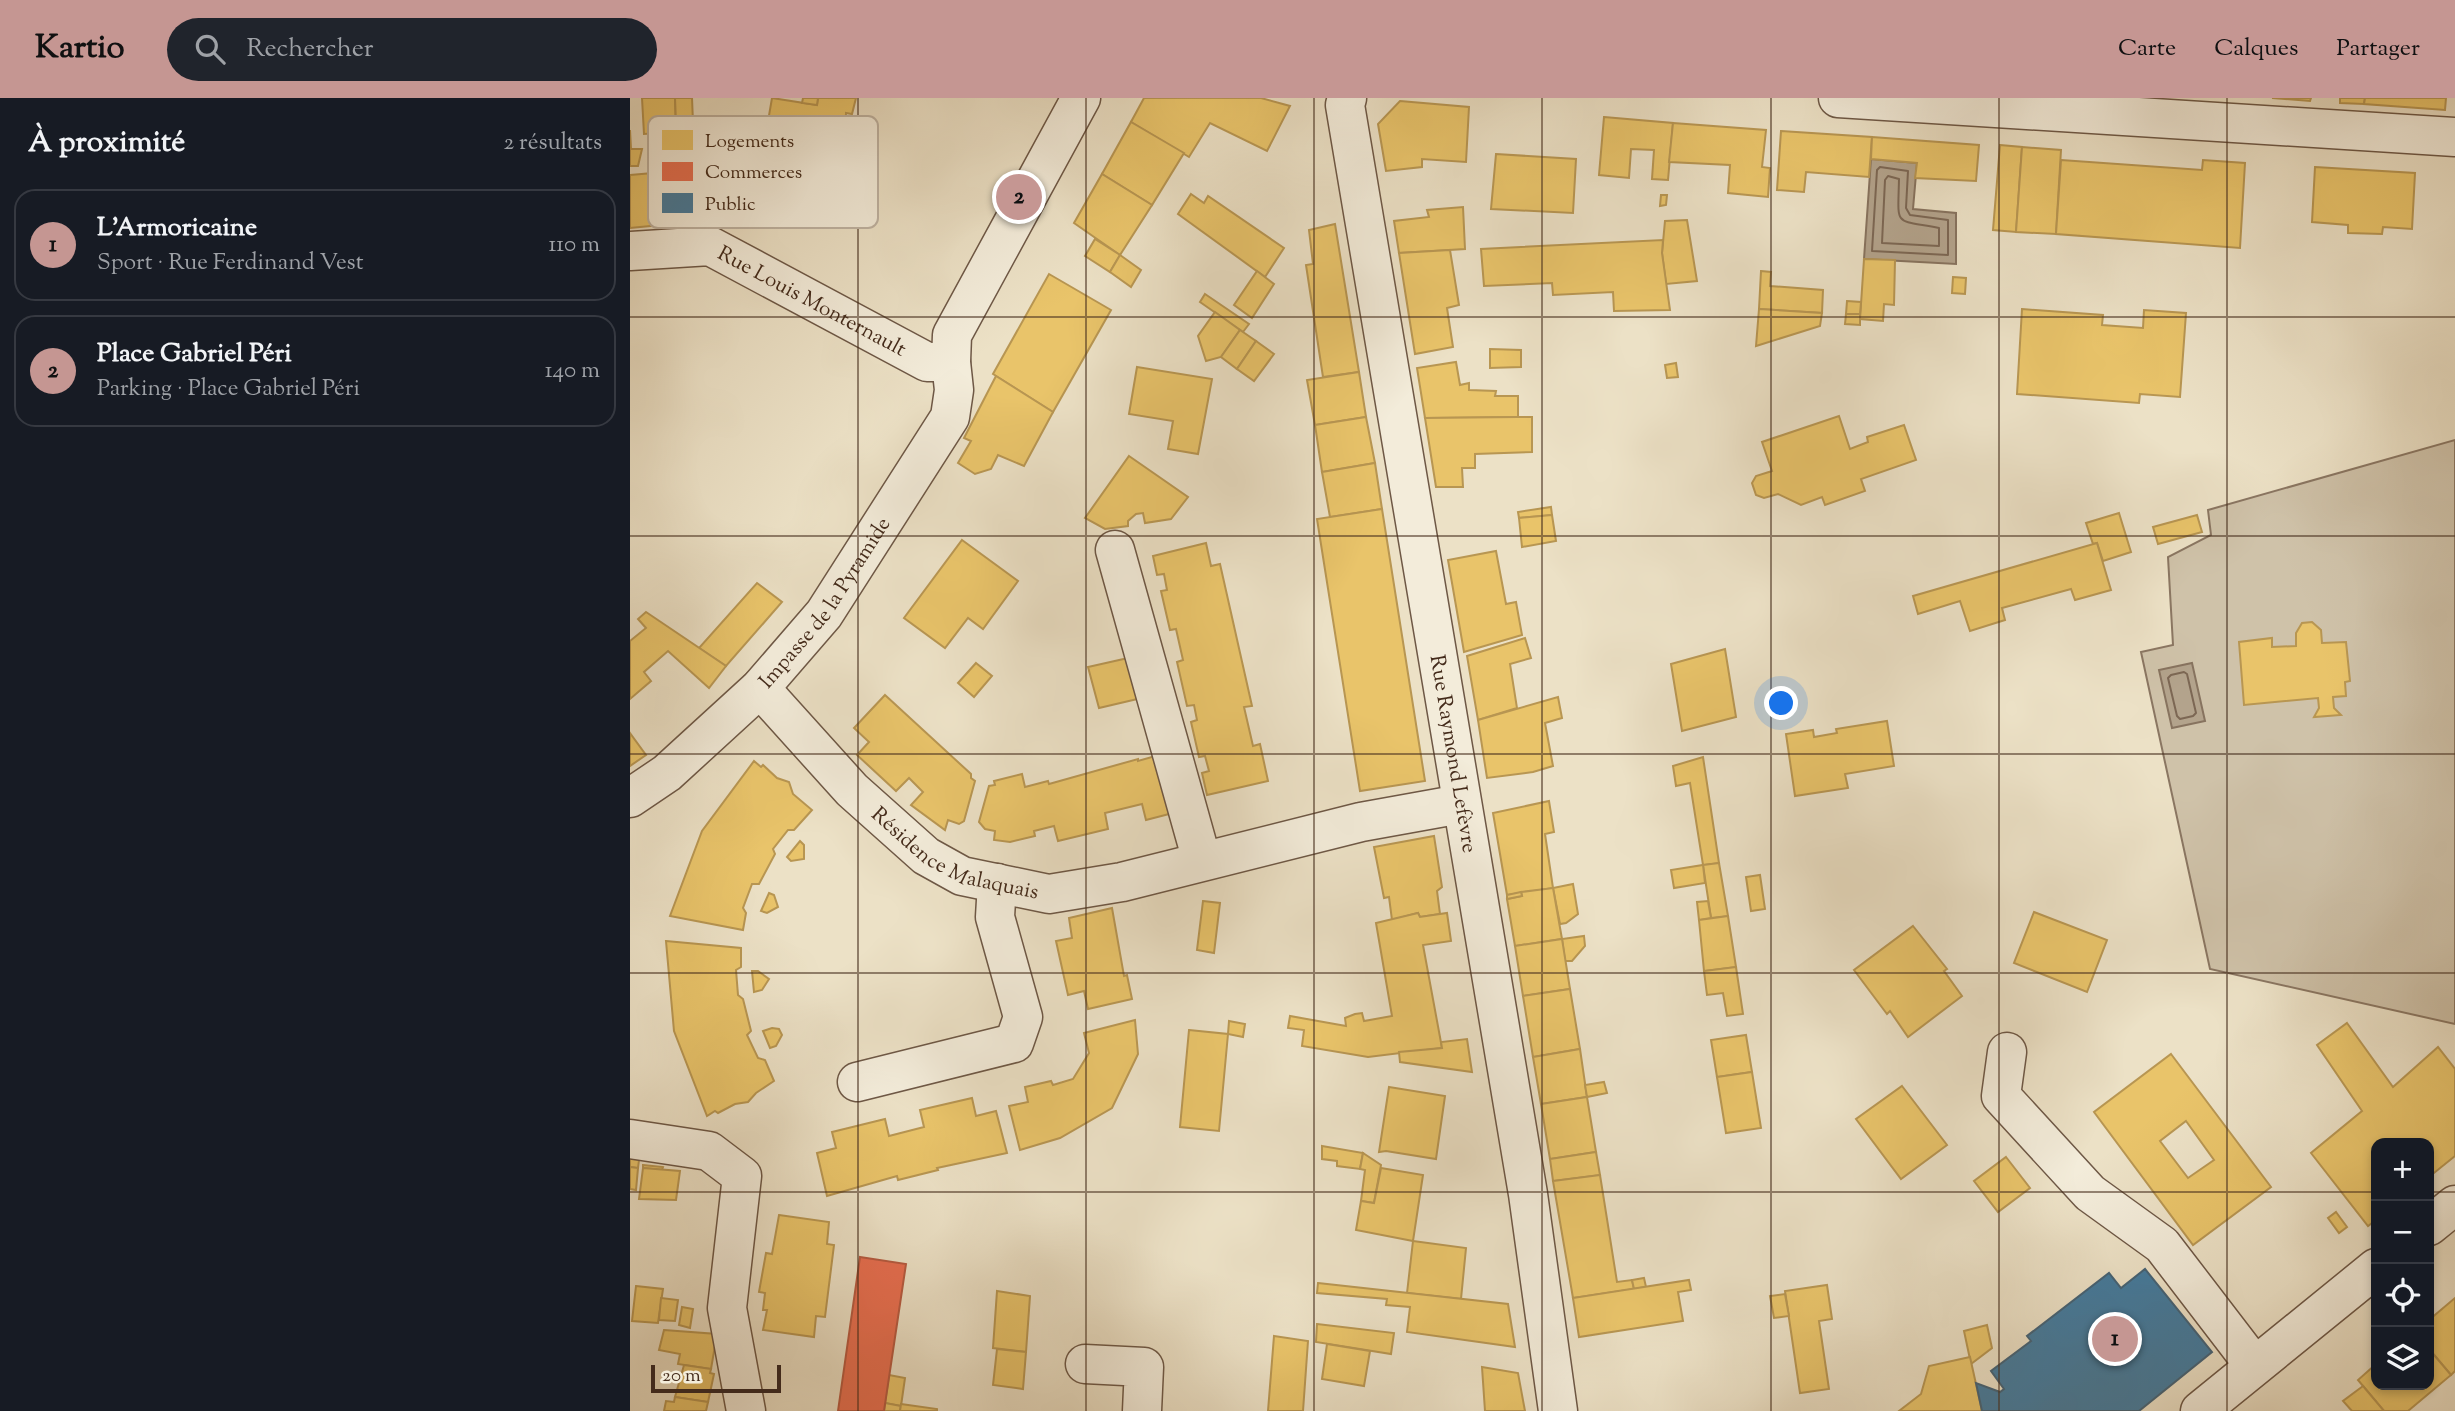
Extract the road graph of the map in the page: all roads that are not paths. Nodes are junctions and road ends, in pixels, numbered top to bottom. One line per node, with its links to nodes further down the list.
1 (1081, 98): 6 (street, Impasse de la Pyramide)
2 (1347, 98): 10 (street, Rue Raymond Lefèvre)
3 (1838, 98): 4 (street)
4 (2455, 137)
5 (630, 251): 6 (street, Rue Louis Monternault)
6 (951, 362): 8 (street, Impasse de la Pyramide)
7 (1115, 550): 11 (street)
8 (761, 688): 9 (street, Impasse de la Pyramide); 12 (street, Résidence Malaquais)
9 (630, 798)
10 (1461, 804): 11 (street, Résidence Malaquais); 23 (street, Rue Raymond Lefèvre)
11 (1202, 861): 12 (street, Résidence Malaquais)
12 (997, 883): 14 (street)
13 (2007, 1052): 20 (street)
14 (857, 1082)
15 (630, 1139): 21 (street)
16 (2455, 1205): 17 (street)
17 (2434, 1222)
18 (2371, 1272): 20 (street)
19 (1084, 1364): 22 (street)
20 (2254, 1365): 24 (street)
21 (746, 1411)
22 (1142, 1411)
23 (1558, 1411)
24 (2200, 1411)

